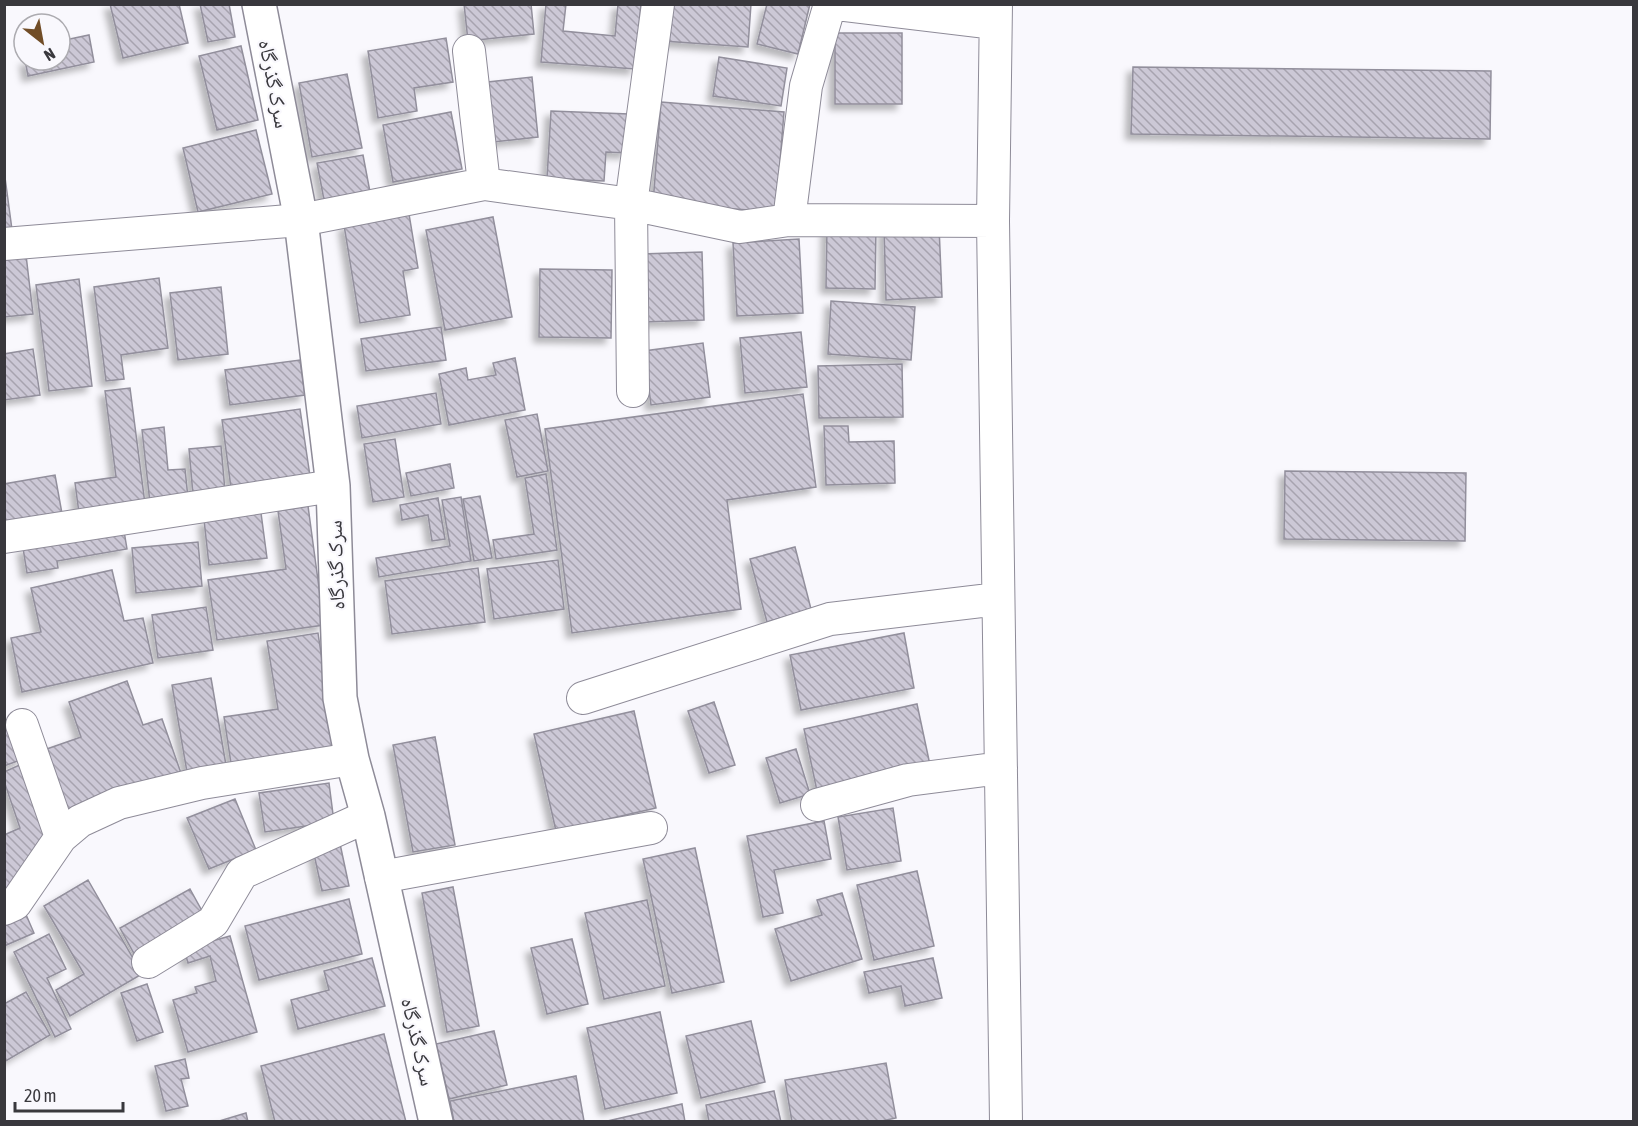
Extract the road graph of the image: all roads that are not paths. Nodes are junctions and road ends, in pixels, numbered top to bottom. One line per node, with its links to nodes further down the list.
1 (259, 4): 9 (street, سرک گذرگاه)
2 (658, 4): 8 (street)
3 (830, 4): 10 (street)
4 (837, 4): 5 (street)
5 (995, 14): 11 (street)
6 (469, 51): 7 (street)
7 (484, 184): 8 (street); 9 (street)
8 (631, 204): 10 (street); 13 (street)
9 (301, 220): 12 (street); 14 (street, سرک گذرگاه)
10 (789, 220): 11 (street)
11 (993, 221): 16 (street)
12 (4, 244)
13 (633, 391)
14 (333, 486): 15 (street); 19 (street, سرک گذرگاه)
15 (4, 537)
16 (998, 599): 17 (street); 20 (street)
17 (583, 698)
18 (22, 725): 24 (street)
19 (352, 759): 22 (street, سرک گذرگاه); 24 (street)
20 (1000, 768): 21 (street); 29 (street)
21 (817, 806)
22 (368, 816): 25 (street, سرک گذرگاه); 27 (street)
23 (651, 828): 25 (street)
24 (62, 837): 26 (street)
25 (381, 878): 28 (street, سرک گذرگاه)
26 (4, 909)
27 (148, 962)
28 (436, 1122)
29 (1006, 1122)

